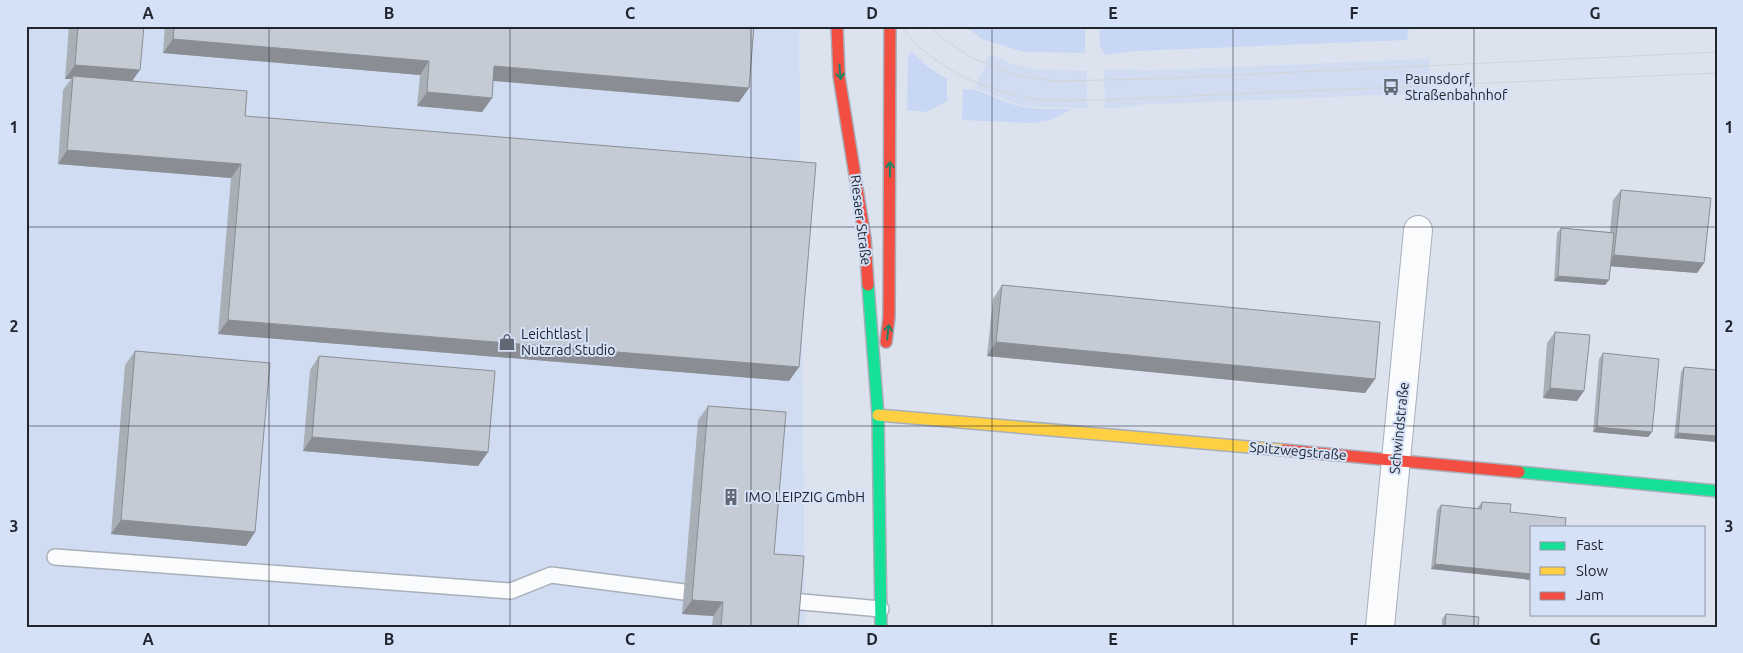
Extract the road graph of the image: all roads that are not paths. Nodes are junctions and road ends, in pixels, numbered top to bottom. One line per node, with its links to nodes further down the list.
1 (837, 26): 4 (main road, Riesaer Straße, one-way to 4)
2 (890, 26): 4 (main road, Riesaer Straße, one-way to 2)
3 (1418, 230): 5 (street, Schwindstraße)
4 (878, 415): 5 (main road, Spitzwegstraße); 10 (main road, Riesaer Straße)
5 (1396, 460): 6 (main road, Spitzwegstraße); 12 (street, Schwindstraße)
6 (1717, 491)
7 (55, 557): 8 (lane)
8 (684, 592)
9 (791, 601): 10 (lane)
10 (881, 609): 11 (main road, Riesaer Straße)
11 (881, 627)
12 (1380, 627)

